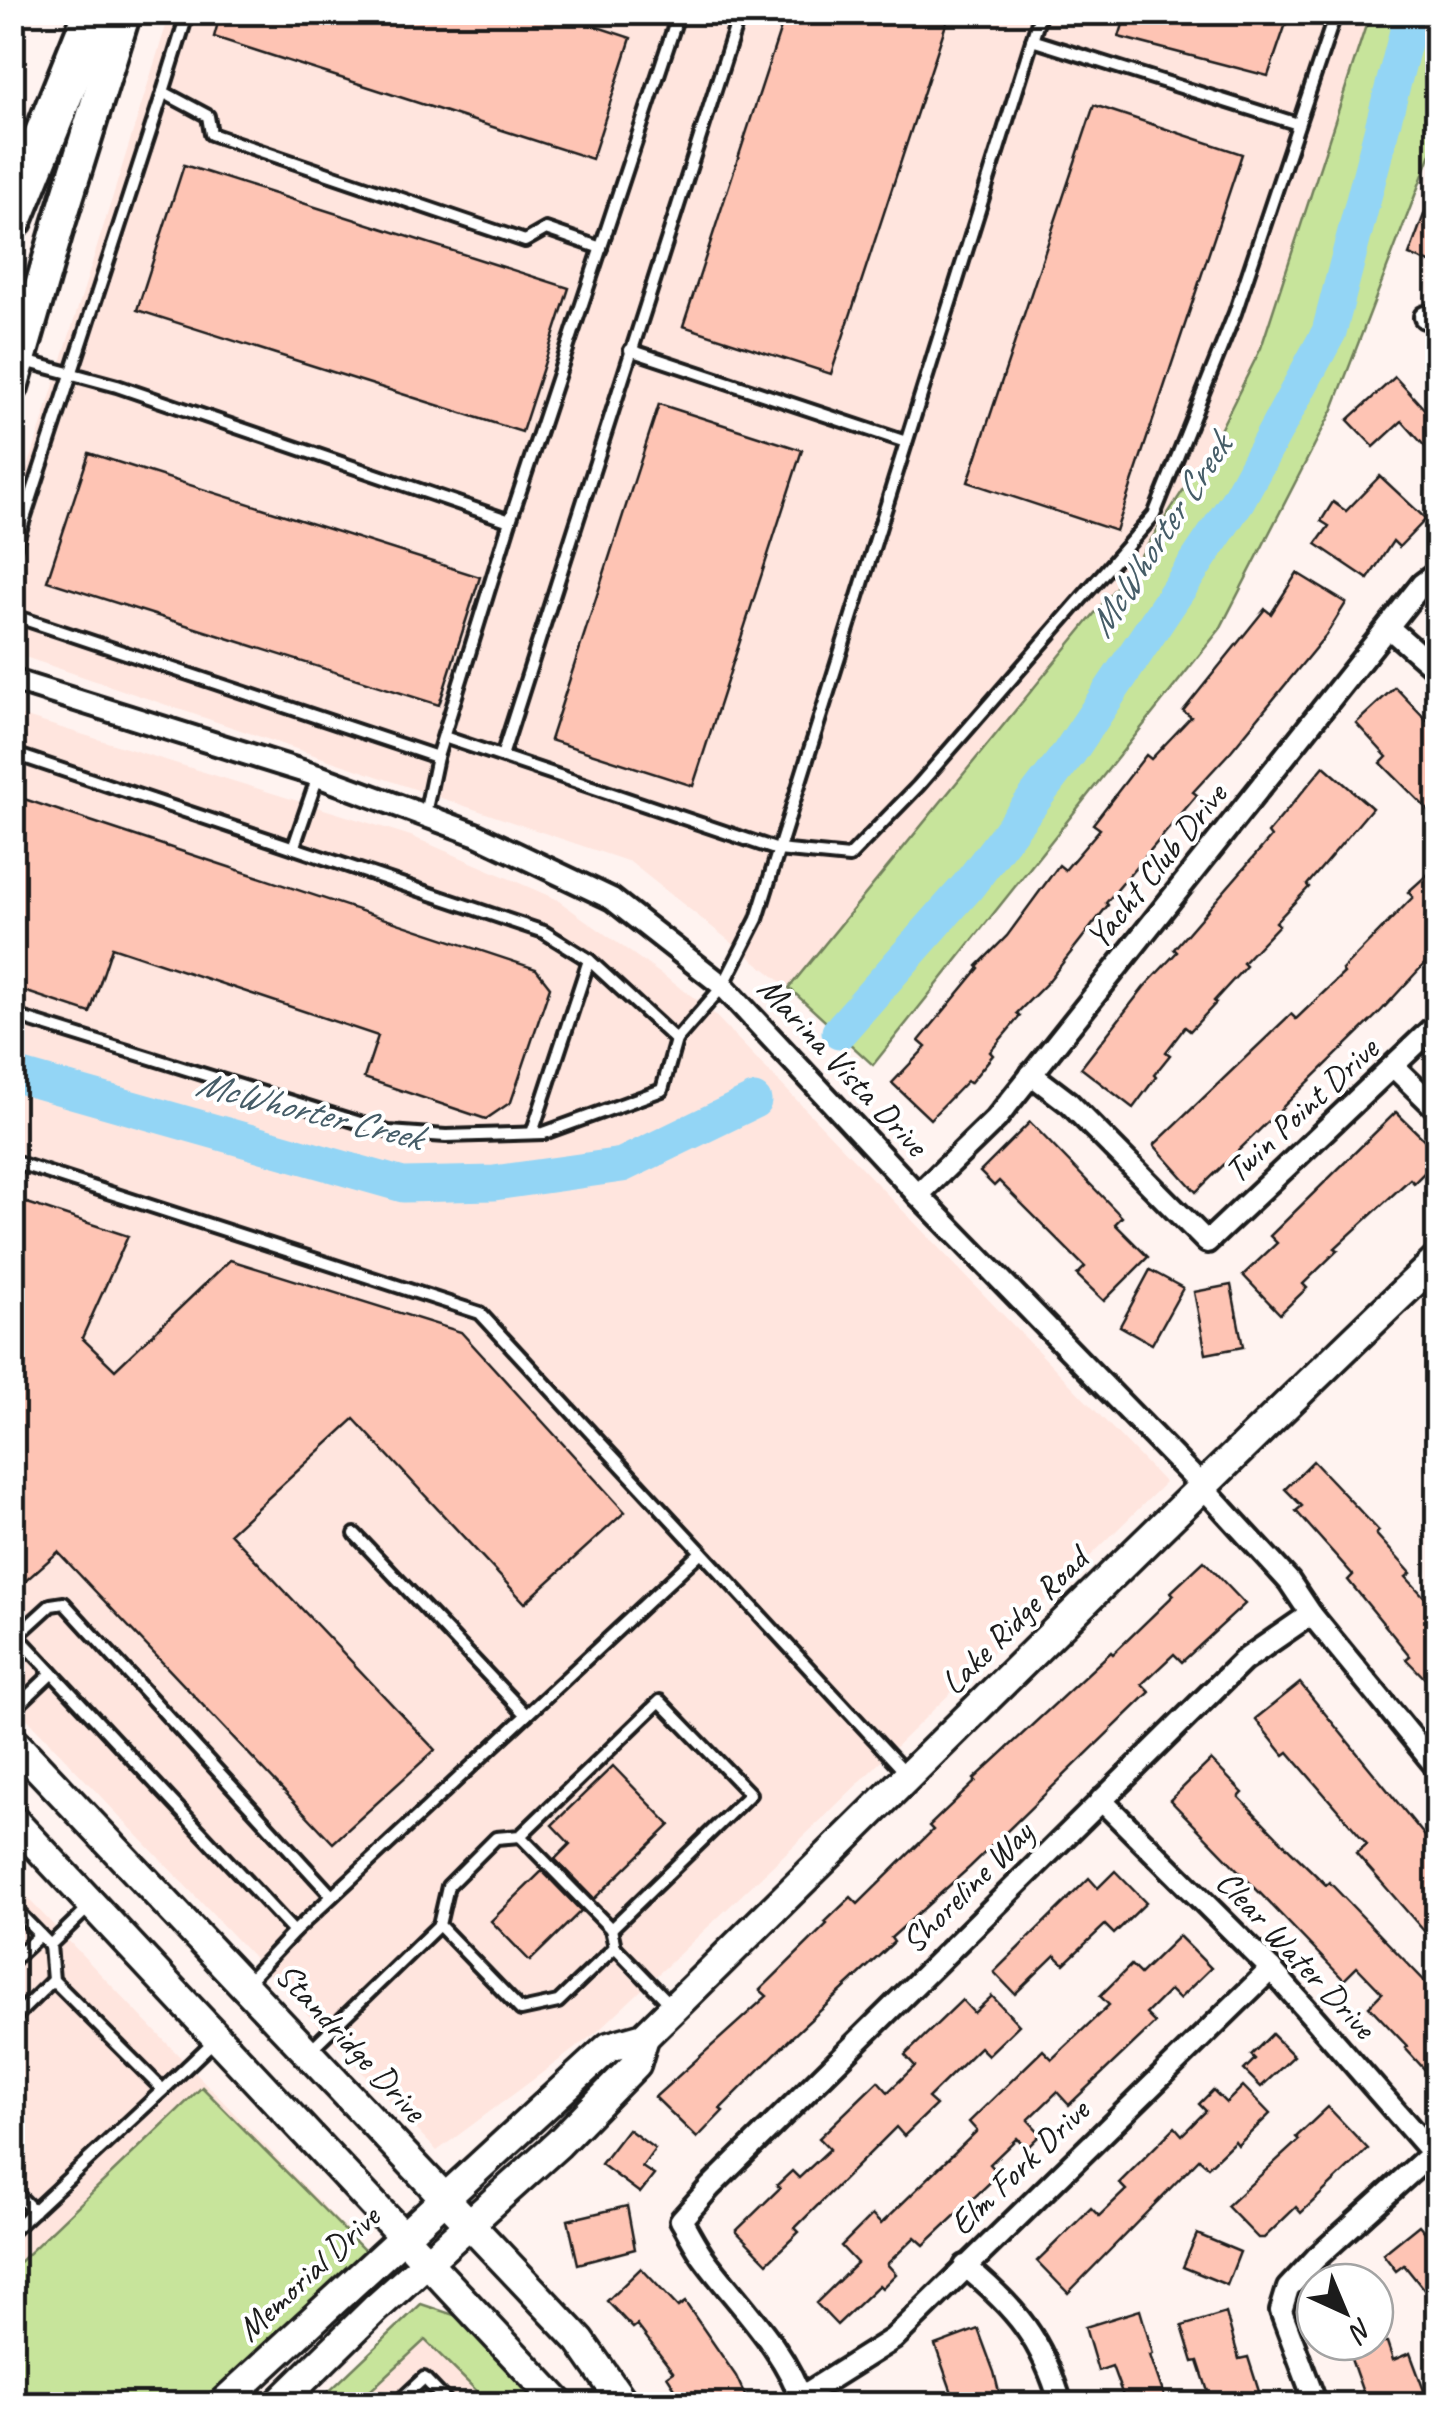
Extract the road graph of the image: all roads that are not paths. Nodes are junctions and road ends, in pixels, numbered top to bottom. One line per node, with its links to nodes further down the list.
1 (95, 12): 11 (highway)
2 (126, 12): 14 (main road)
3 (188, 12): 9 (lane)
4 (679, 12): 12 (lane)
5 (740, 12): 13 (lane)
6 (1041, 12): 8 (lane)
7 (1336, 12): 10 (lane)
8 (1032, 40): 10 (lane); 16 (lane)
9 (163, 92): 12 (lane); 15 (lane)
10 (1298, 124): 31 (lane)
11 (12, 218)
12 (601, 248): 17 (lane)
13 (630, 350): 16 (lane); 26 (lane)
14 (16, 373): 15 (lane)
15 (70, 373): 17 (lane); 18 (lane)
16 (906, 442): 31 (lane)
17 (510, 520): 24 (lane)
18 (12, 556)
19 (1438, 572): 21 (street, Yacht Club Drive)
20 (12, 614): 27 (lane)
21 (1389, 628): 22 (street); 38 (street, Yacht Club Drive)
22 (1438, 671)
23 (12, 680): 28 (street, Marina Vista Drive)
24 (444, 737): 26 (lane); 27 (lane)
25 (12, 753): 30 (lane)
26 (502, 756): 31 (lane)
27 (437, 757): 29 (lane)
28 (318, 776): 29 (street, Marina Vista Drive); 30 (lane)
29 (424, 815): 33 (street, Marina Vista Drive)
30 (294, 846): 32 (lane)
31 (778, 850): 33 (lane)
32 (589, 960): 36 (lane); 40 (lane)
33 (723, 986): 36 (lane); 42 (street, Marina Vista Drive)
34 (12, 1014): 40 (lane)
35 (1438, 1023): 37 (street, Twin Point Drive)
36 (676, 1040): 40 (lane)
37 (1394, 1067): 38 (street, Twin Point Drive); 39 (street)
38 (1030, 1074): 42 (street, Yacht Club Drive)
39 (1438, 1110)
40 (532, 1133)
41 (12, 1160): 46 (lane)
42 (918, 1196): 44 (street, Marina Vista Drive)
43 (1438, 1258): 44 (street, Lake Ridge Road)
44 (1202, 1485): 47 (street, Marina Vista Drive); 54 (street, Lake Ridge Road)
45 (355, 1534): 51 (lane)
46 (701, 1552): 51 (lane); 54 (lane)
47 (1310, 1614): 53 (street, Marina Vista Drive); 55 (street, Shoreline Way)
48 (15, 1632): 49 (lane); 58 (lane)
49 (52, 1673): 50 (lane); 63 (lane)
50 (12, 1711)
51 (526, 1716): 58 (lane)
52 (12, 1740): 70 (street, Standridge Drive)
53 (1438, 1769)
54 (909, 1777): 71 (street, Lake Ridge Road)
55 (1100, 1800): 68 (street, Clear Water Drive); 86 (street, Shoreline Way)
56 (12, 1819): 59 (street)
57 (520, 1836): 61 (lane); 62 (lane); 62 (lane)
58 (332, 1896): 63 (lane)
59 (92, 1904): 65 (lane); 74 (street)
60 (12, 1906): 64 (lane)
61 (439, 1924): 66 (lane); 75 (lane)
62 (611, 1930): 66 (lane)
63 (294, 1932): 70 (lane)
64 (40, 1934): 65 (lane); 67 (lane)
65 (50, 1945): 69 (lane)
66 (614, 1946): 71 (lane)
67 (12, 1961)
68 (1271, 1968): 77 (street, Clear Water Drive); 85 (street, Elm Fork Drive)
69 (54, 1980): 72 (lane); 76 (lane)
70 (244, 1985): 75 (street, Standridge Drive)
71 (674, 2007): 73 (street, Lake Ridge Road)
72 (12, 2020)
73 (644, 2037): 79 (street, Lake Ridge Road); 81 (street, Lake Ridge Road)
74 (216, 2039): 76 (lane); 83 (street)
75 (308, 2052): 79 (street, Standridge Drive)
76 (163, 2090): 80 (lane)
77 (1435, 2156): 94 (street)
78 (12, 2189): 80 (lane)
79 (446, 2197): 81 (street, Standridge Drive); 83 (street, Memorial Drive)
80 (34, 2211): 82 (lane)
81 (470, 2223): 84 (street, Memorial Drive); 92 (street, Standridge Drive)
82 (12, 2231)
83 (401, 2237): 84 (street); 87 (street, Memorial Drive)
84 (426, 2262): 88 (street, Memorial Drive); 91 (street)
85 (964, 2266): 86 (street, Elm Fork Drive); 93 (street)
86 (802, 2401)
87 (222, 2404)
88 (278, 2404)
89 (396, 2404): 90 (lane)
90 (449, 2404)
91 (560, 2404)
92 (624, 2404)
93 (1061, 2404)
94 (1316, 2404)

